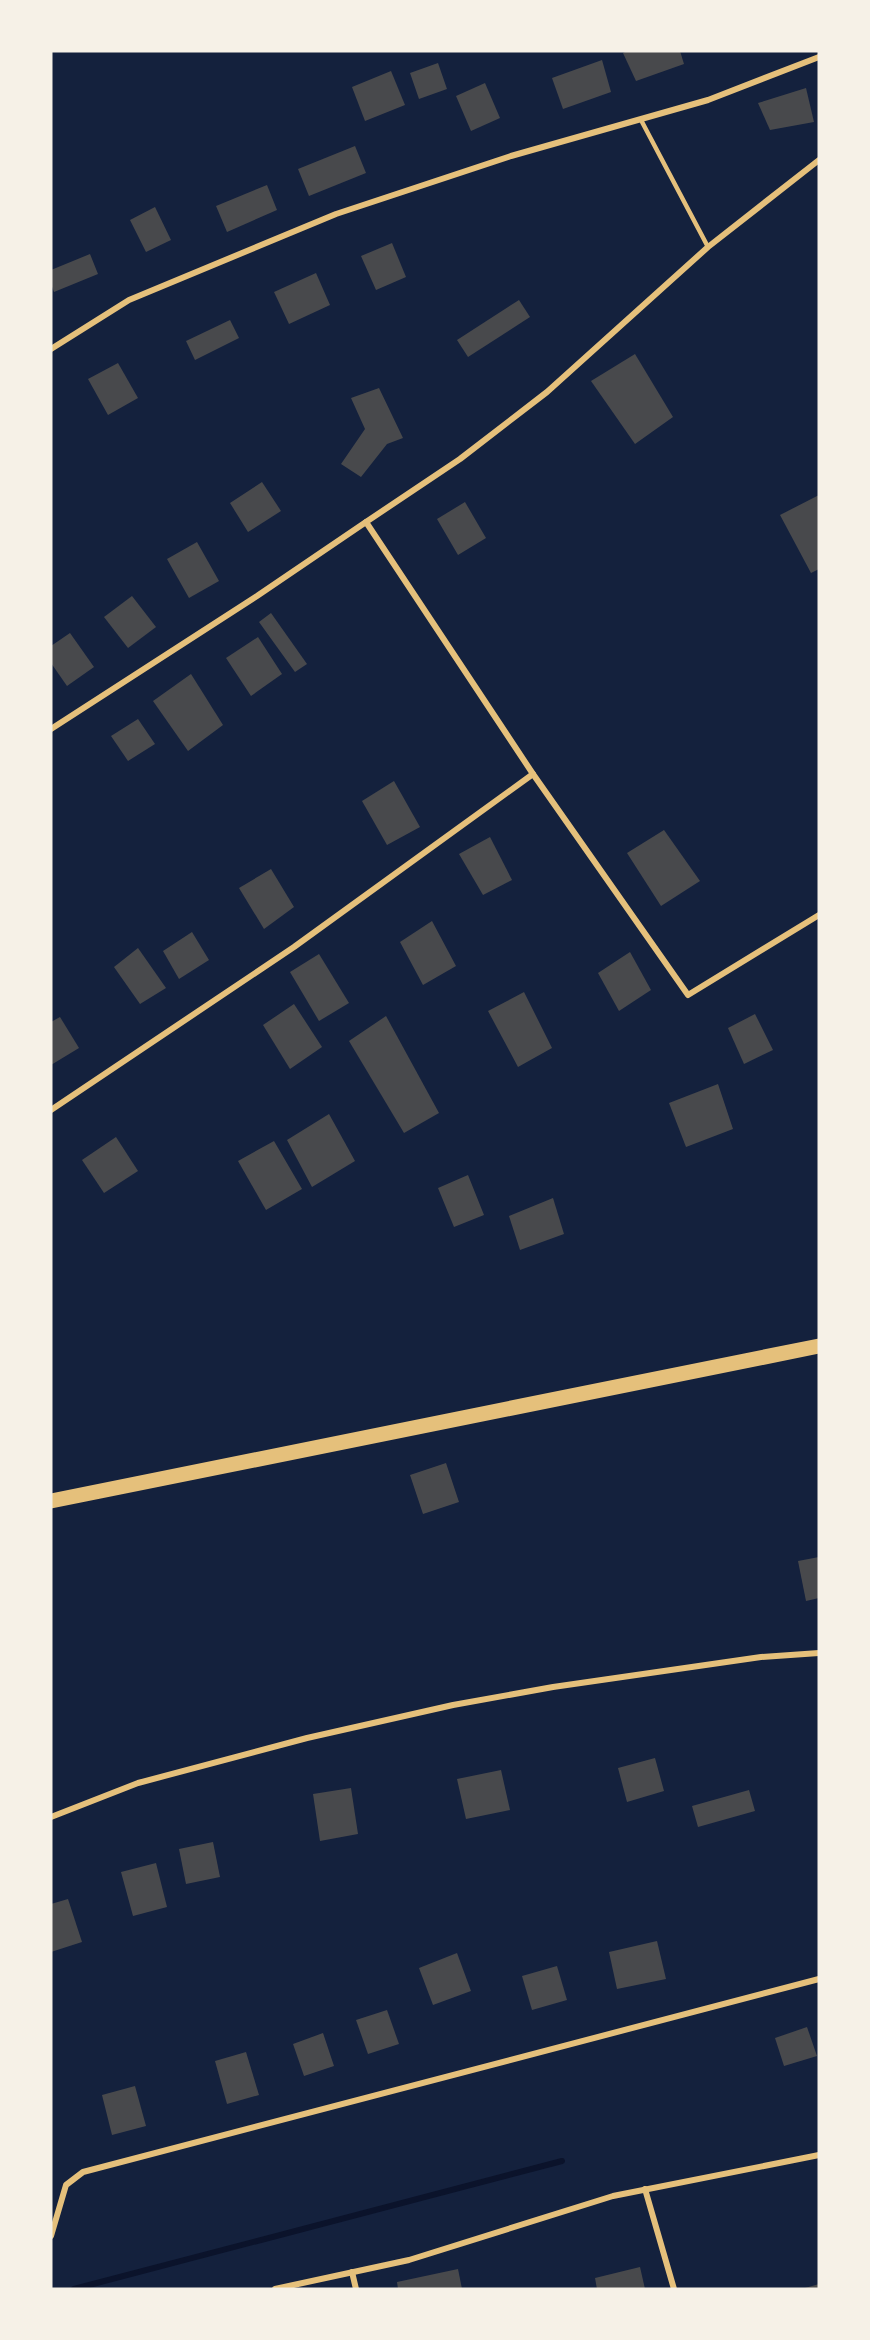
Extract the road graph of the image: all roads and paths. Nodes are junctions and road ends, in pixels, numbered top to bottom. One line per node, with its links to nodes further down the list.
1 (819, 57): 2 (street)
2 (641, 120): 4 (lane); 5 (street)
3 (819, 160): 4 (street)
4 (708, 248): 6 (street)
5 (51, 349)
6 (366, 522): 7 (street); 8 (street)
7 (51, 729)
8 (533, 774): 9 (street); 10 (street)
9 (819, 915)
10 (51, 1110)
11 (819, 1346): 12 (main road)
12 (51, 1501)
13 (819, 1653): 14 (street)
14 (51, 1817)
15 (819, 1979): 18 (street)
16 (819, 2155): 17 (street)
17 (645, 2189): 19 (street); 22 (street)
18 (51, 2236)
19 (351, 2272): 20 (street); 21 (street)
20 (275, 2289)
21 (356, 2289)
22 (674, 2289)

